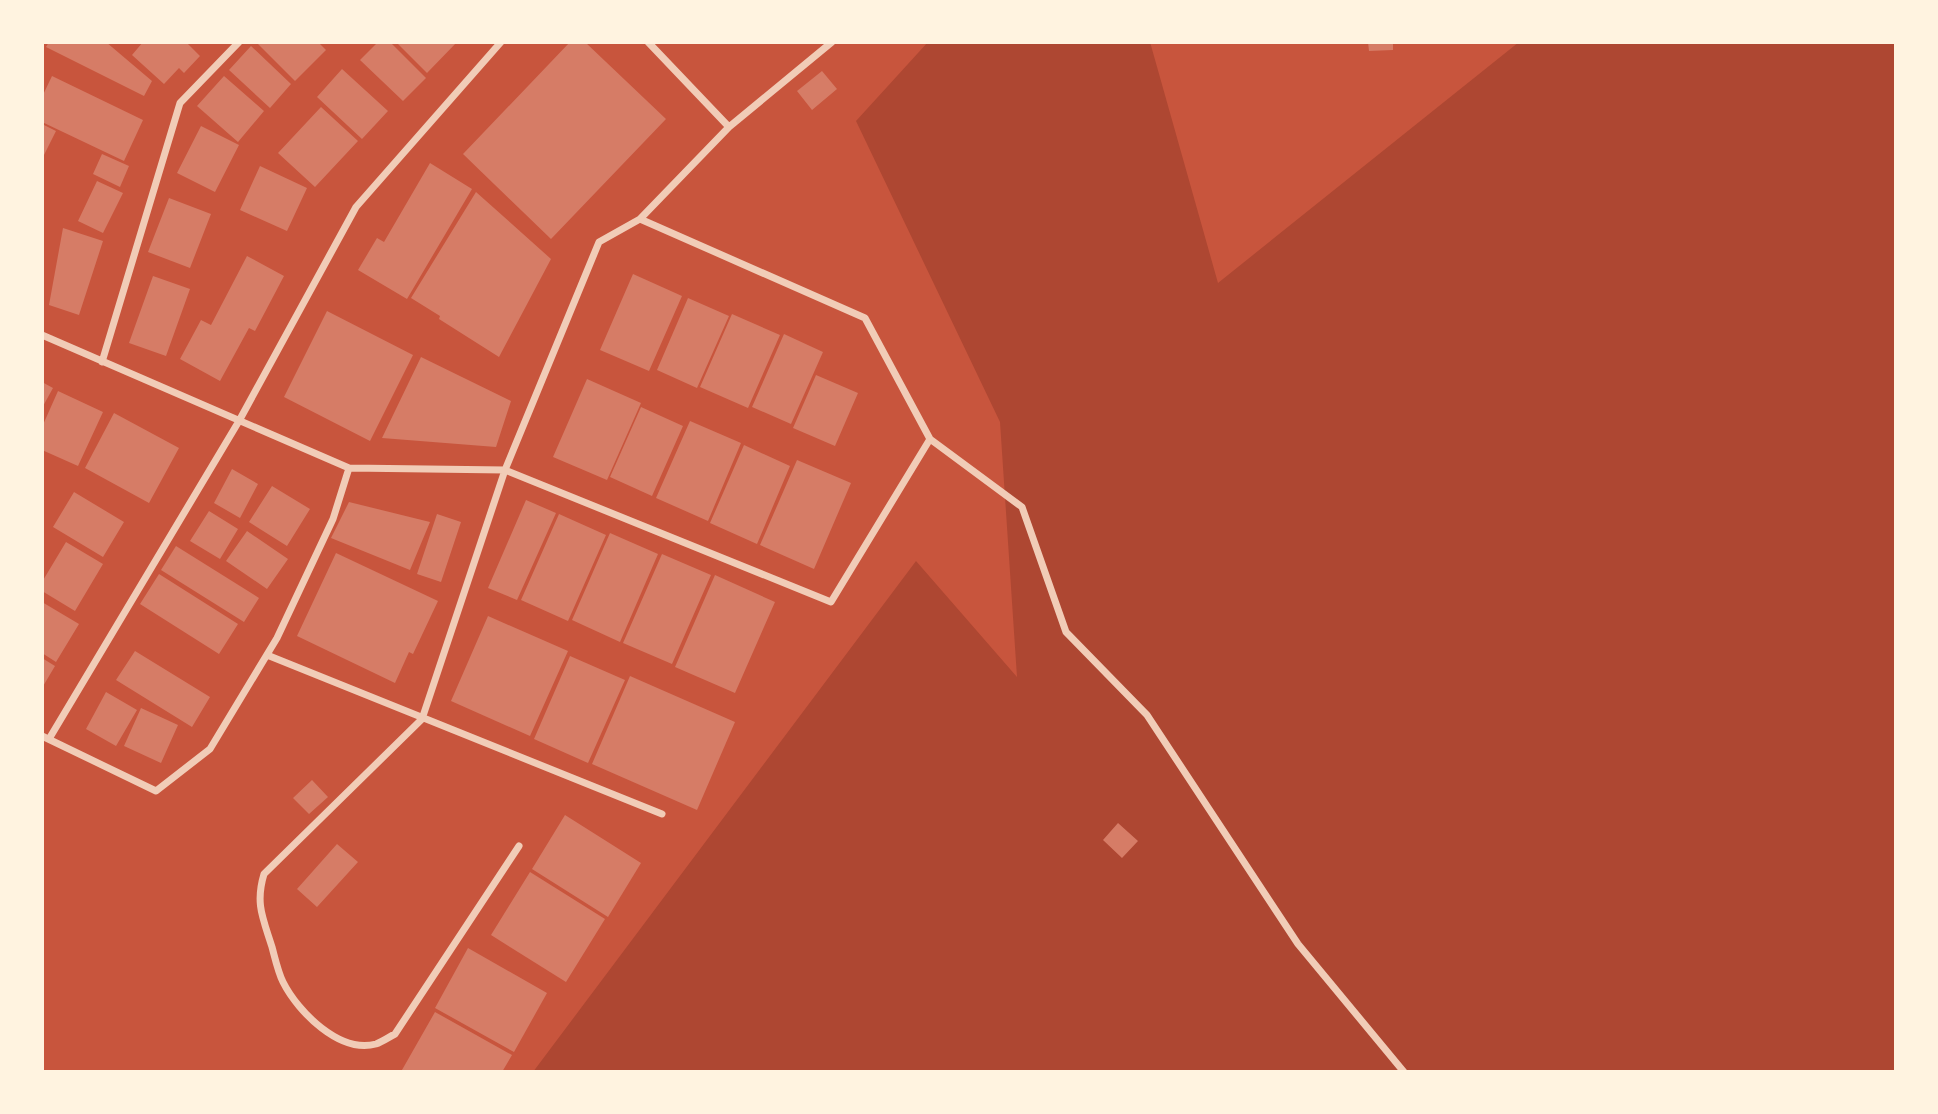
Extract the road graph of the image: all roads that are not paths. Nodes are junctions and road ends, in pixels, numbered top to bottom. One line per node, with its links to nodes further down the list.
1 (239, 42): 8 (street)
2 (501, 42): 9 (street)
3 (648, 42): 5 (street)
4 (832, 42): 5 (street)
5 (729, 127): 6 (street)
6 (640, 219): 10 (street); 12 (street)
7 (42, 335): 8 (street)
8 (102, 362): 9 (street)
9 (239, 421): 11 (street); 15 (street)
10 (930, 439): 12 (street); 18 (street)
11 (349, 468): 12 (street); 13 (street)
12 (505, 470): 14 (street)
13 (267, 655): 14 (street); 15 (street)
14 (422, 719): 16 (street); 17 (street)
15 (46, 738)
16 (662, 814)
17 (519, 846)
18 (1404, 1072)

